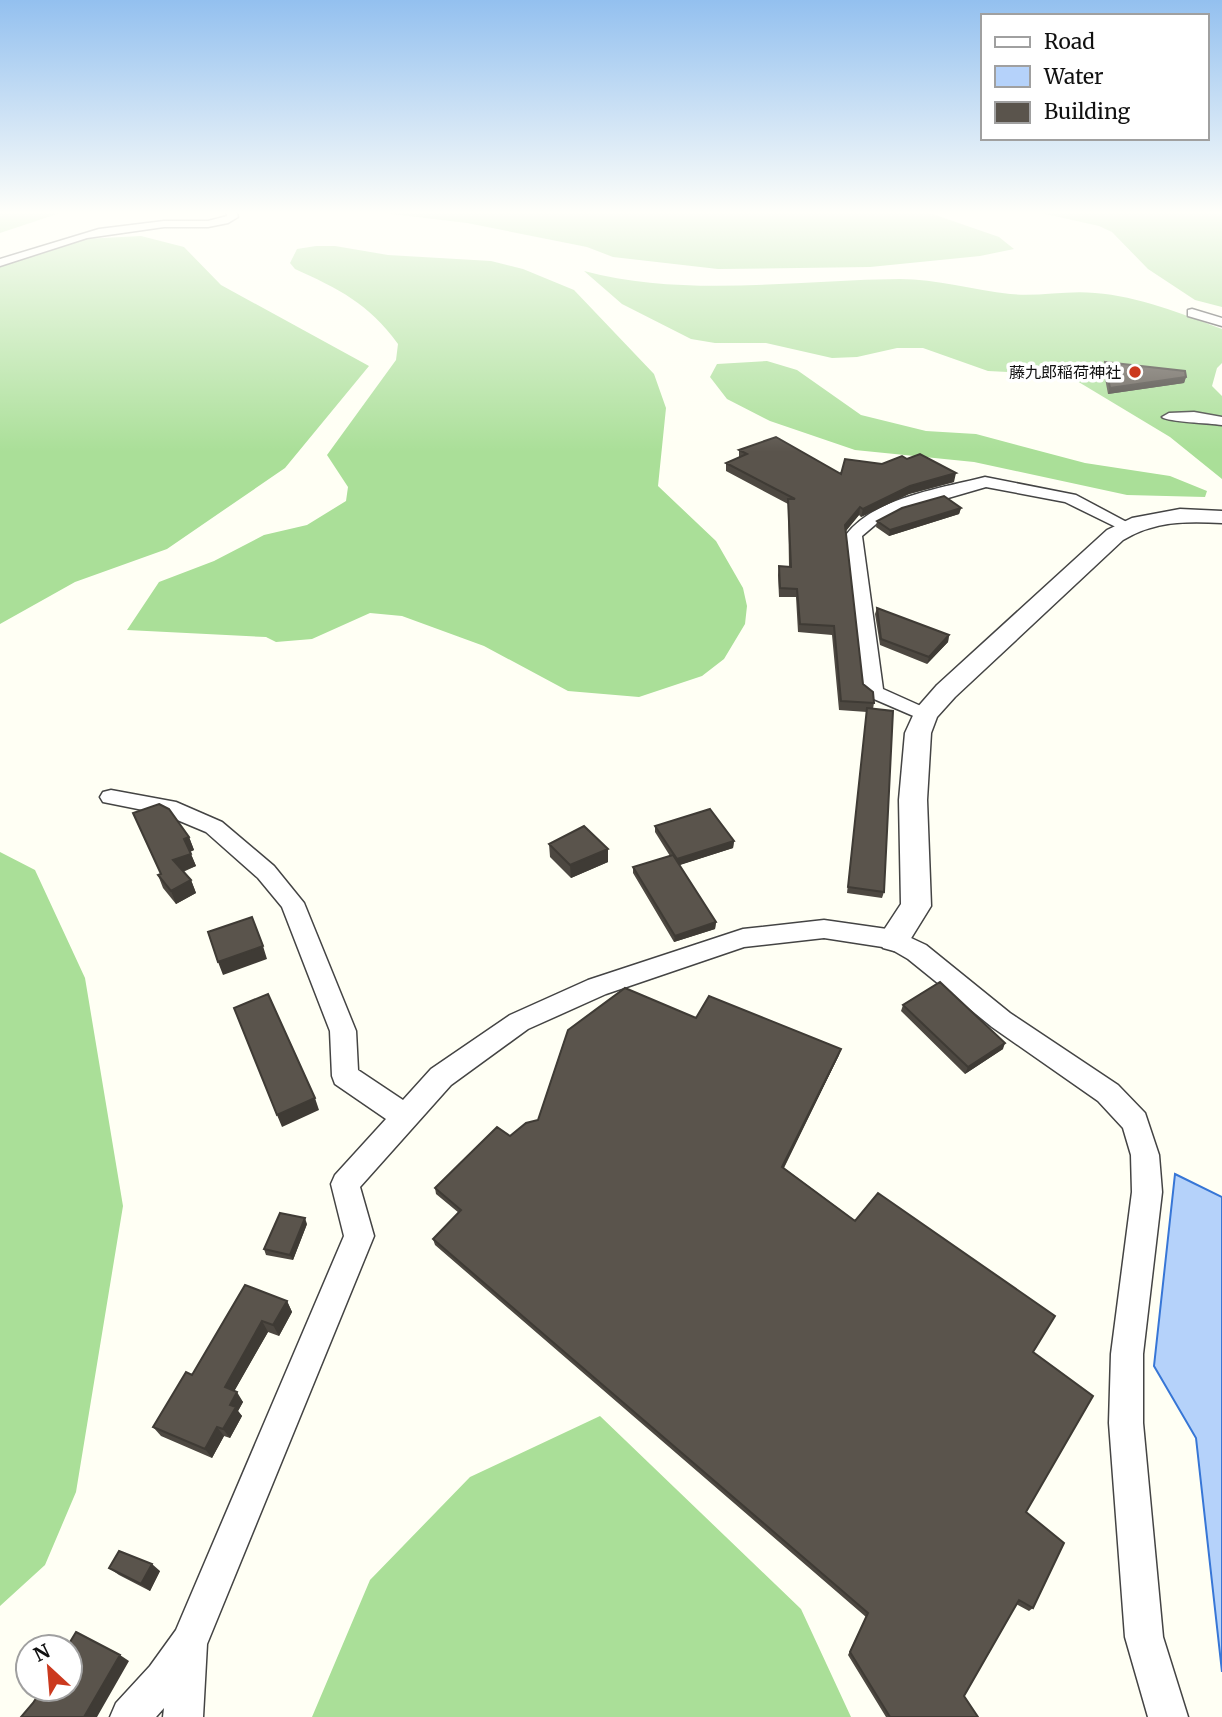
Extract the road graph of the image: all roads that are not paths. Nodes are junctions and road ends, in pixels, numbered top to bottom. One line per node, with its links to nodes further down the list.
1 (1192, 313): 2 (street)
2 (1222, 322)
3 (1169, 417): 4 (street)
4 (1222, 421)
5 (1222, 517): 6 (street)
6 (1128, 527): 7 (street); 7 (street)
7 (925, 715): 9 (street)
8 (110, 797): 10 (street)
9 (894, 939): 10 (street); 14 (street)
10 (406, 1118): 11 (street)
11 (189, 1643): 12 (street); 13 (street)
12 (130, 1717)
13 (183, 1717)
14 (1168, 1717)

